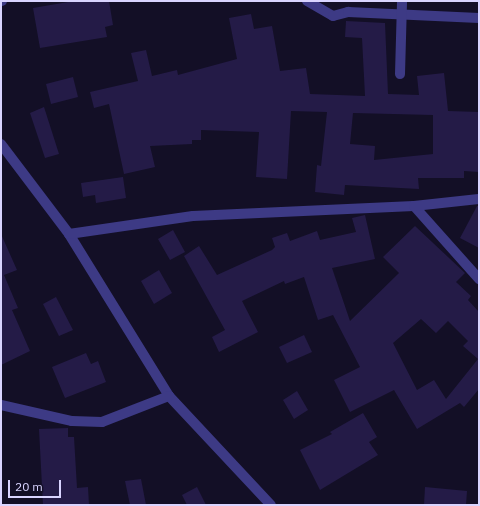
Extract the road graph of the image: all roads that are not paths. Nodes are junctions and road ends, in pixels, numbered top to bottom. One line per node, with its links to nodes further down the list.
1 (307, 1): 3 (street)
2 (402, 1): 3 (street)
3 (402, 15): 4 (street); 5 (street)
4 (479, 18)
5 (400, 74)
6 (1, 144): 9 (street)
7 (479, 199): 8 (street)
8 (414, 206): 9 (street); 10 (street)
9 (69, 234): 11 (street)
10 (479, 279)
11 (169, 396): 12 (street); 13 (street)
12 (1, 405)
13 (271, 505)

